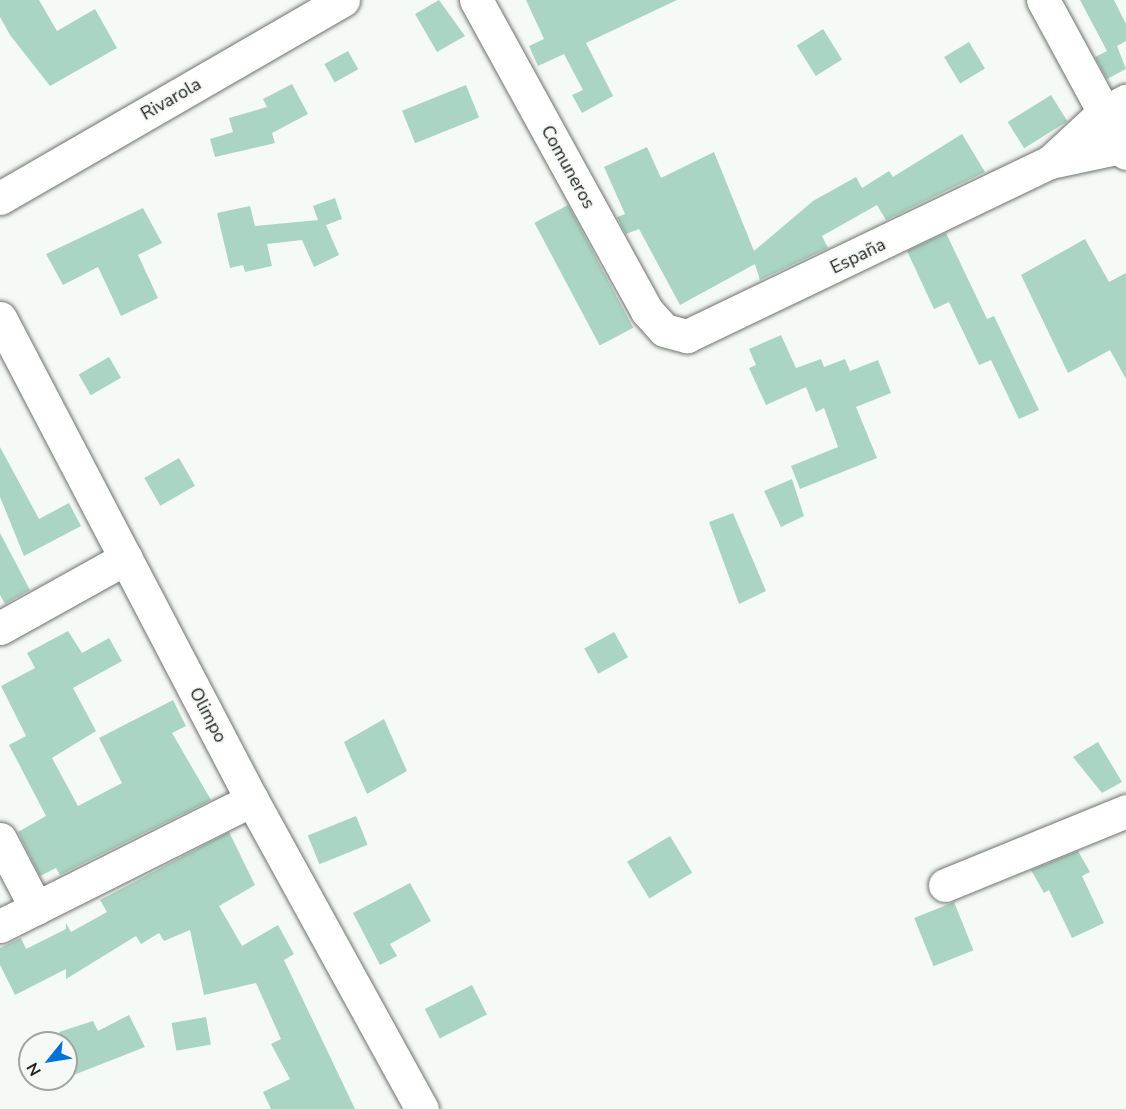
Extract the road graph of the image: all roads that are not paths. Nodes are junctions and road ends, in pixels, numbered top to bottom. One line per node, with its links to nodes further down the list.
1 (343, 0): 7 (street, Rivarola)
2 (476, 0): 9 (street, Comuneros)
3 (1043, 0): 4 (street)
4 (1115, 107): 5 (street); 6 (street)
5 (1125, 149): 6 (street)
6 (1050, 162): 9 (street, España)
7 (0, 198)
8 (0, 318): 10 (street, Olimpo)
9 (664, 330)
10 (126, 558): 11 (street); 12 (street, Olimpo)
11 (0, 628)
12 (252, 801): 16 (street); 18 (street, Olimpo)
13 (1126, 811): 15 (street)
14 (0, 839): 16 (street)
15 (945, 885)
16 (36, 908): 17 (street)
17 (0, 926)
18 (422, 1109)

